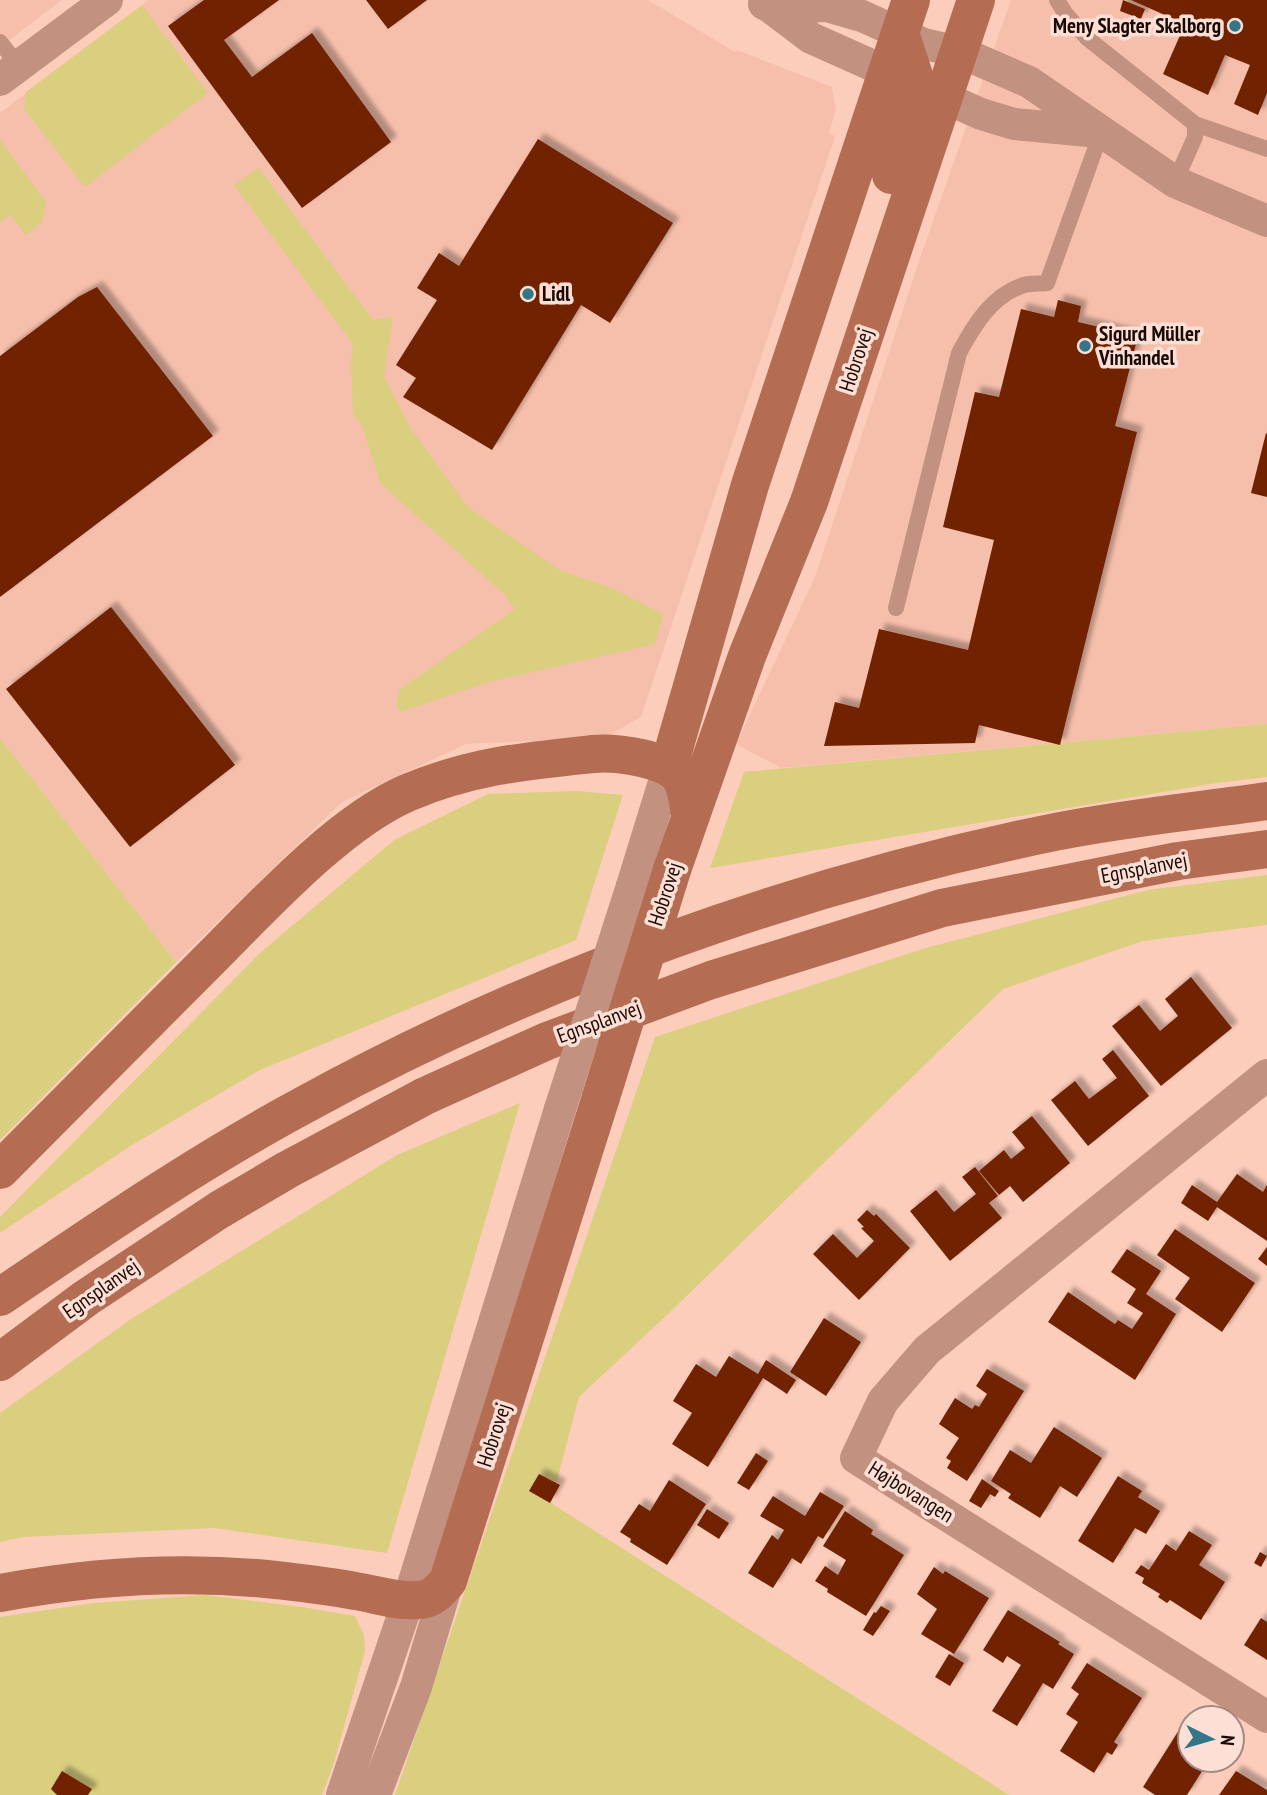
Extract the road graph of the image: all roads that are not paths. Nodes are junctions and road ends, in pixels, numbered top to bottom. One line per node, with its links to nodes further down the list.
1 (107, 0): 9 (street)
2 (939, 0): 6 (main road, Hobrovej)
3 (976, 0): 8 (main road, Hobrovej)
4 (1057, 0): 11 (lane)
5 (761, 3): 6 (street); 10 (street)
6 (912, 26): 8 (street); 10 (main road); 10 (main road, Hobrovej)
7 (0, 41): 9 (lane)
8 (960, 52): 10 (main road, Hobrovej); 12 (street)
9 (9, 73)
10 (916, 85): 12 (street); 17 (main road, Hobrovej); 19 (main road, Hobrovej)
11 (1195, 124): 13 (lane); 14 (lane)
12 (1101, 133): 14 (street); 16 (lane)
13 (1267, 149)
14 (1175, 182): 15 (street)
15 (1267, 221)
16 (896, 608)
17 (669, 766): 19 (main road); 22 (main road); 26 (street, Hobrovej, bridge)
18 (1267, 801): 23 (main road)
19 (690, 814): 26 (main road, Hobrovej, bridge)
20 (1267, 849): 24 (main road, Egnsplanvej)
21 (1267, 1075): 28 (street, Højbovangen)
22 (0, 1170)
23 (0, 1297)
24 (0, 1362)
25 (0, 1573): 26 (main road)
26 (424, 1586): 27 (main road); 29 (street, Hobrovej); 30 (street, Hobrovej)
27 (0, 1593)
28 (1267, 1717)
29 (342, 1795)
30 (375, 1795)

